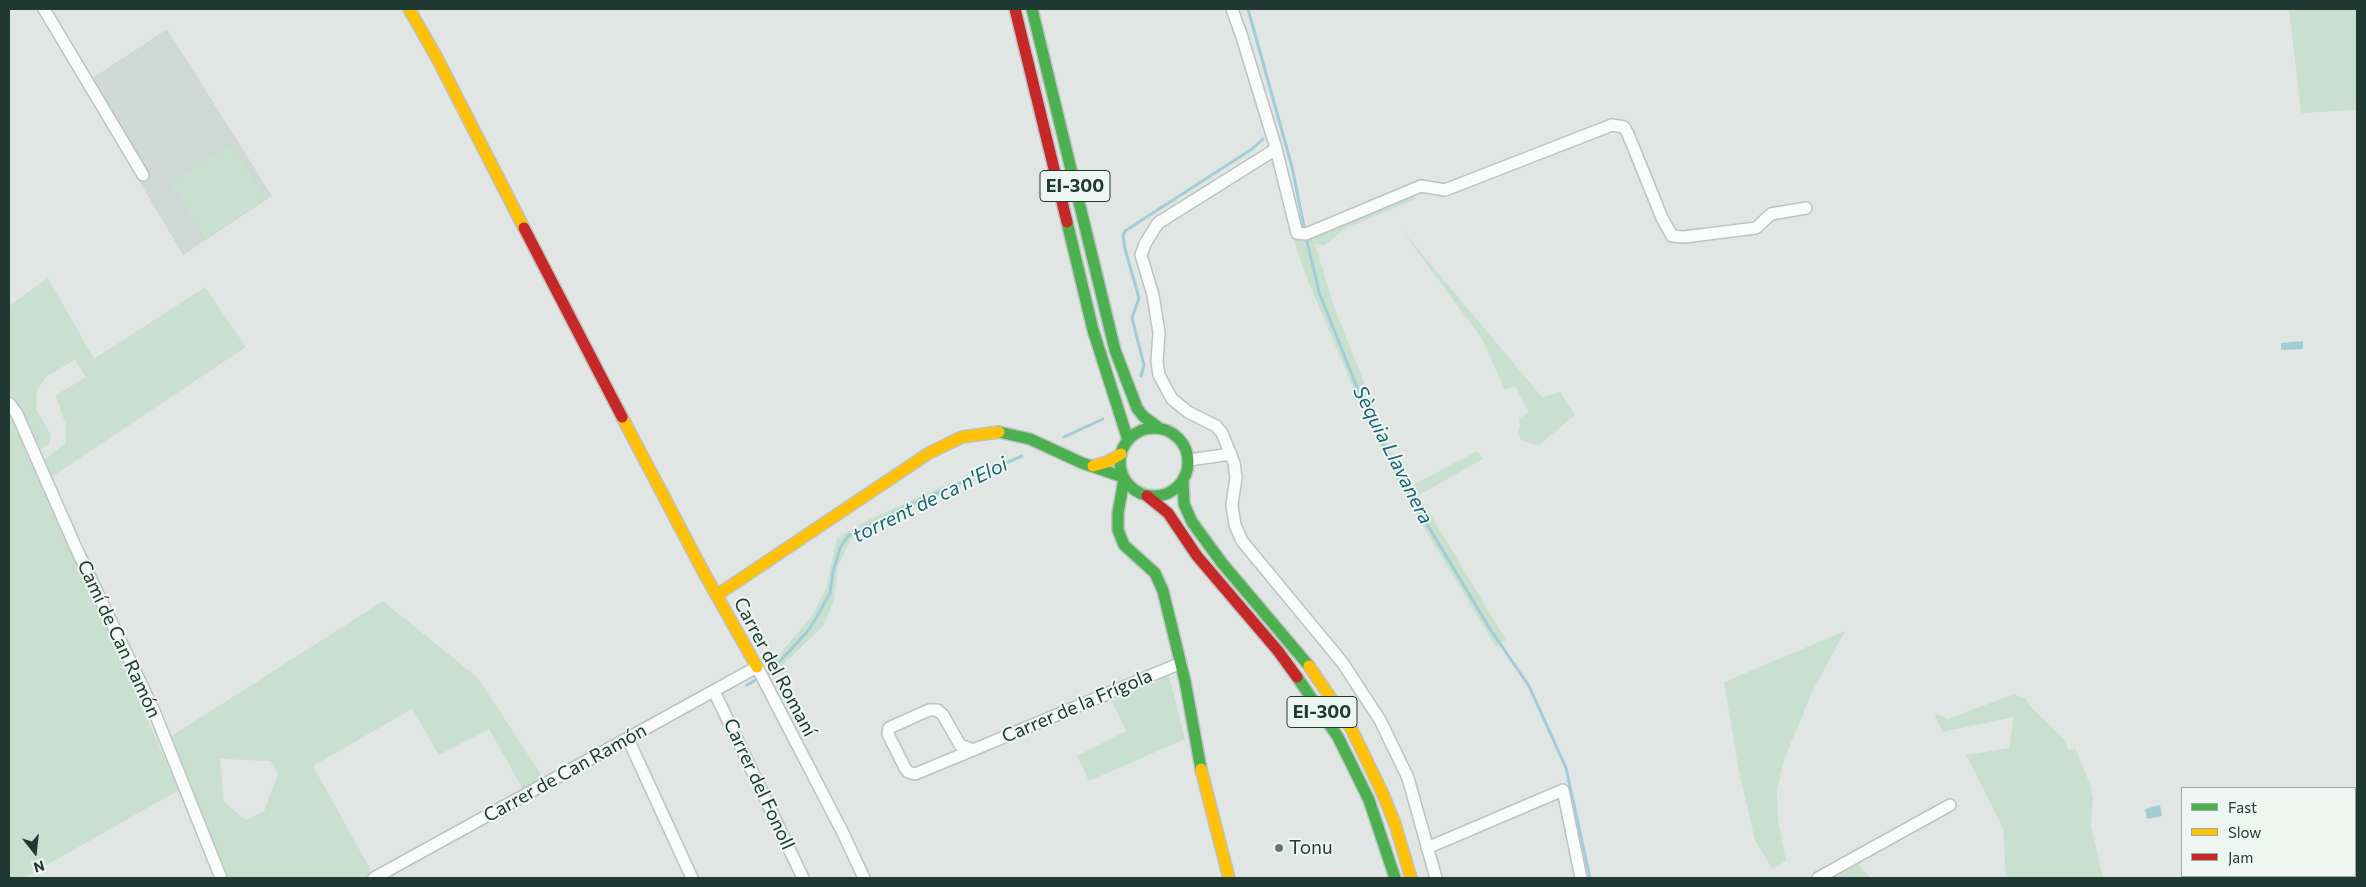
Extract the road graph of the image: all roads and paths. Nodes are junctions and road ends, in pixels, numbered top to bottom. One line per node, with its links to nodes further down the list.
1 (44, 9): 7 (street)
2 (410, 9): 20 (main road, Carrer del Romaní)
3 (1015, 9): 11 (main road, EI-300)
4 (1032, 9): 10 (main road, EI-300)
5 (1232, 9): 6 (street)
6 (1276, 149): 8 (street); 13 (street)
7 (143, 175)
8 (1806, 208)
9 (9, 403): 28 (street, Camí de Can Ramón)
10 (1159, 428): 11 (main road); 14 (main road, EI-300)
11 (1128, 440): 12 (main road)
12 (1120, 454): 15 (main road); 16 (main road)
13 (1230, 454): 14 (street); 27 (street)
14 (1189, 460): 17 (main road, EI-300)
15 (1093, 466): 16 (main road); 20 (main road)
16 (1123, 478): 18 (main road, EI-300); 19 (main road)
17 (1183, 481): 18 (main road); 35 (main road, EI-300)
18 (1144, 495): 19 (main road); 34 (main road, EI-300)
19 (1120, 506): 21 (main road)
20 (717, 595): 22 (main road, Carrer del Romaní)
21 (1181, 663): 25 (street, Carrer de la Frígola); 33 (main road)
22 (757, 667): 23 (street, Carrer de Can Ramón); 32 (street, Carrer del Romaní)
23 (714, 691): 24 (street, Carrer de Can Ramón); 31 (street, Carrer del Fonoll)
24 (628, 738): 29 (street, Carrer de Can Ramón); 30 (street)
25 (973, 750): 25 (street, Carrer de la Frígola)
26 (1950, 805): 38 (street)
27 (1427, 848): 36 (street); 37 (street)
28 (221, 878)
29 (374, 878)
30 (692, 878)
31 (803, 878)
32 (864, 878)
33 (1228, 878)
34 (1395, 878)
35 (1411, 878)
36 (1436, 878)
37 (1581, 878)
38 (1818, 878)

